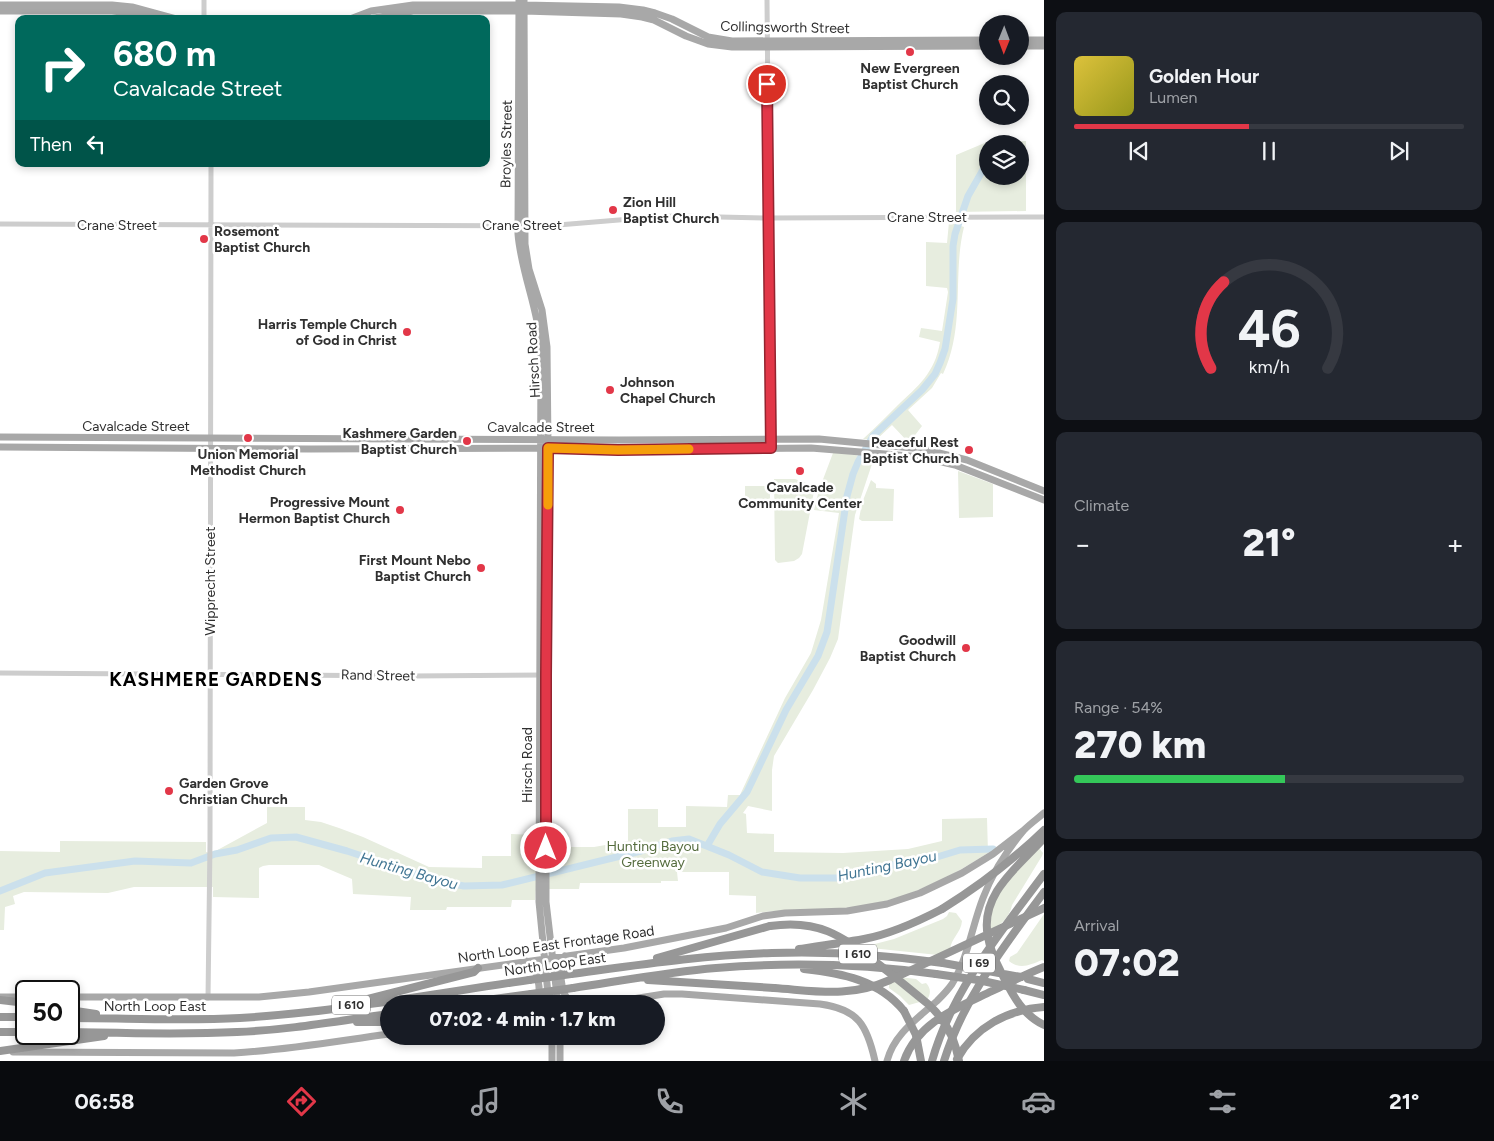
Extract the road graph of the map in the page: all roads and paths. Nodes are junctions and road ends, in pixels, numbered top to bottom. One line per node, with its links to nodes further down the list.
1 (204, 0): 8 (street)
2 (767, 0): 14 (street)
3 (0, 5): 7 (main road)
4 (522, 5): 9 (main road, Collingsworth Street); 10 (main road, Collingsworth Street); 14 (main road, Collingsworth Street); 23 (main road, Broyles Street)
5 (0, 11): 6 (main road)
6 (139, 15)
7 (161, 15)
8 (204, 15)
9 (360, 15)
10 (391, 15)
11 (979, 40): 14 (main road, Collingsworth Street)
12 (1029, 40): 13 (main road)
13 (1044, 40)
14 (768, 44): 15 (main road, Collingsworth Street); 20 (street)
15 (979, 46)
16 (1029, 46): 17 (main road)
17 (1044, 46)
18 (211, 167): 22 (street, Wipprecht Street)
19 (1044, 217): 20 (street, Crane Street)
20 (768, 218): 23 (street, Crane Street); 31 (street)
21 (0, 224): 22 (street, Crane Street)
22 (210, 225): 23 (street, Crane Street); 28 (street, Wipprecht Street)
23 (521, 225): 24 (main road, Broyles Street)
24 (532, 287): 32 (main road, Hirsch Road)
25 (0, 437): 26 (main road, Cavalcade Street)
26 (61, 438): 27 (main road, Cavalcade Street); 34 (main road)
27 (161, 438): 28 (main road, Cavalcade Street); 35 (main road)
28 (211, 438): 29 (main road, Cavalcade Street); 36 (street, Wipprecht Street)
29 (261, 438): 30 (main road, Cavalcade Street); 39 (main road)
30 (361, 438): 32 (main road, Cavalcade Street); 40 (main road)
31 (771, 438): 32 (main road, Cavalcade Street); 38 (street); 41 (main road, Cavalcade Street)
32 (545, 439): 37 (main road, Hirsch Road)
33 (0, 447): 34 (main road, Cavalcade Street)
34 (61, 447): 35 (main road, Cavalcade Street)
35 (161, 448): 36 (main road, Cavalcade Street)
36 (211, 448): 39 (main road, Cavalcade Street); 46 (street, Wipprecht Street)
37 (545, 448): 38 (main road, Cavalcade Street); 40 (main road, Cavalcade Street); 47 (main road, Hirsch Road)
38 (771, 448): 42 (main road, Cavalcade Street)
39 (261, 449): 40 (main road, Cavalcade Street)
40 (361, 449)
41 (956, 457): 42 (main road); 43 (main road, Cavalcade Street)
42 (954, 465): 44 (main road, Cavalcade Street)
43 (1044, 492)
44 (1044, 500)
45 (0, 673): 46 (street, Rand Street)
46 (210, 674): 47 (street, Rand Street); 78 (street, Wipprecht Street)
47 (543, 675): 53 (main road, Hirsch Road)
48 (1044, 813): 49 (main road)
49 (1024, 830): 58 (main road, North Loop East Frontage Road); 101 (main road)
50 (1044, 830): 57 (highway, bridge)
51 (1044, 838): 90 (highway, bridge)
52 (1044, 874): 104 (highway, I 69)
53 (543, 885): 56 (main road, Hirsch Road); 59 (main road, Hirsch Road)
54 (1044, 892): 105 (highway, I 69)
55 (1044, 908): 66 (highway, bridge)
56 (542, 934): 60 (main road, Hirsch Road); 61 (main road)
57 (773, 953): 63 (highway, North Loop East / I 610); 67 (highway, North Loop East / I 610, bridge)
58 (565, 956): 59 (main road, North Loop East Frontage Road); 72 (main road)
59 (553, 957): 60 (main road, North Loop East Frontage Road); 71 (main road, Hirsch Road)
60 (544, 958): 61 (main road, North Loop East Frontage Road); 70 (main road, Hirsch Road)
61 (528, 961): 65 (main road, North Loop East Frontage Road); 69 (main road)
62 (767, 965): 66 (highway, North Loop East / I 610); 74 (highway, North Loop East / I 610, bridge); 103 (highway, bridge)
63 (623, 967): 81 (highway, North Loop East / I 610, bridge); 106 (highway, bridge)
64 (1044, 967): 102 (highway, bridge)
65 (478, 968): 78 (main road, North Loop East Frontage Road); 81 (highway)
66 (620, 981): 68 (highway, North Loop East / I 610, bridge)
67 (1044, 983)
68 (524, 995)
69 (539, 995)
70 (548, 995)
71 (557, 995)
72 (565, 995)
73 (658, 995): 100 (main road)
74 (1044, 995)
75 (15, 997): 77 (main road)
76 (80, 997): 78 (main road, North Loop East Frontage Road)
77 (0, 998): 79 (highway)
78 (208, 998)
79 (15, 1001)
80 (1044, 1007): 106 (highway)
81 (322, 1010): 87 (highway, North Loop East / I 610)
82 (80, 1012): 87 (highway)
83 (380, 1015): 88 (highway, North Loop East / I 610)
84 (0, 1017): 85 (highway)
85 (15, 1017)
86 (80, 1018): 87 (highway, North Loop East / I 610)
87 (125, 1018)
88 (328, 1022): 89 (highway); 94 (highway, North Loop East / I 610)
89 (380, 1022)
90 (1044, 1025)
91 (0, 1032): 92 (highway)
92 (15, 1032)
93 (80, 1032): 94 (highway, North Loop East / I 610)
94 (119, 1033): 97 (highway)
95 (380, 1035): 97 (main road)
96 (559, 1045): 99 (main road)
97 (0, 1051)
98 (552, 1057): 99 (main road)
99 (558, 1061)
100 (875, 1061)
101 (887, 1061)
102 (904, 1061)
103 (921, 1061)
104 (932, 1061)
105 (944, 1061)
106 (957, 1061)

